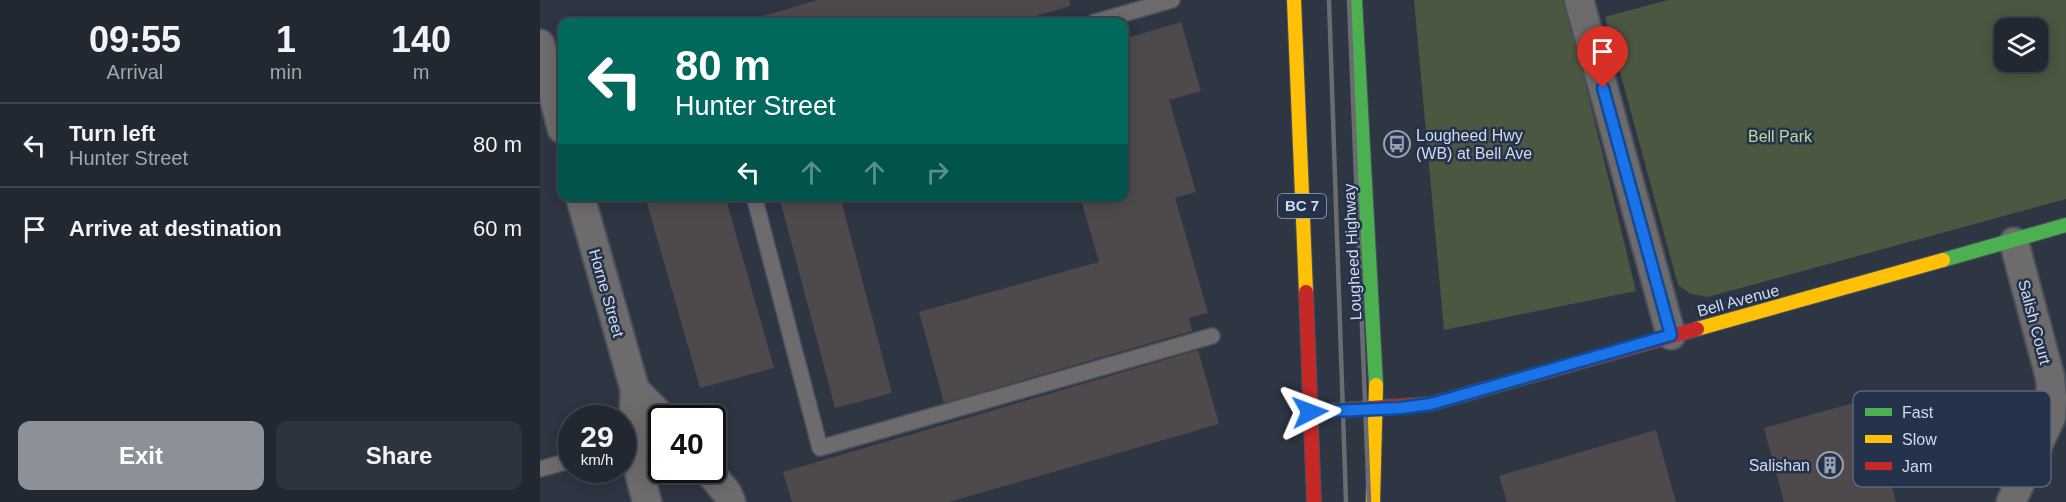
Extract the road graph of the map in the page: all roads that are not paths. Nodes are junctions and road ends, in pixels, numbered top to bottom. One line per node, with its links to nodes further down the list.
1 (1172, 0): 5 (lane)
2 (1294, 0): 19 (main road, BC 7)
3 (1355, 0): 18 (main road, Lougheed Highway)
4 (1579, 0): 12 (street)
5 (1109, 18)
6 (540, 44): 7 (street)
7 (558, 114)
8 (581, 201): 14 (street, Horne Street)
9 (755, 201): 13 (lane)
10 (2066, 225): 11 (main road, Bell Avenue)
11 (2014, 242): 12 (main road, Bell Avenue); 17 (street, Salish Court)
12 (1671, 335): 18 (main road, Bell Avenue)
13 (1212, 336)
14 (635, 390): 15 (street, Horne Street); 16 (street, Horne Street)
15 (633, 405)
16 (650, 405)
17 (2051, 408)
18 (1374, 409): 19 (main road, Bell Avenue); 28 (main road, Lougheed Highway)
19 (1310, 412): 27 (main road, BC 7)
20 (558, 464): 21 (lane)
21 (540, 469)
22 (636, 471): 25 (street, Horne Street)
23 (719, 483): 26 (street)
24 (2018, 487): 29 (street, Salish Court)
25 (647, 502)
26 (731, 502)
27 (1314, 502)
28 (1373, 502)
29 (2011, 502)

